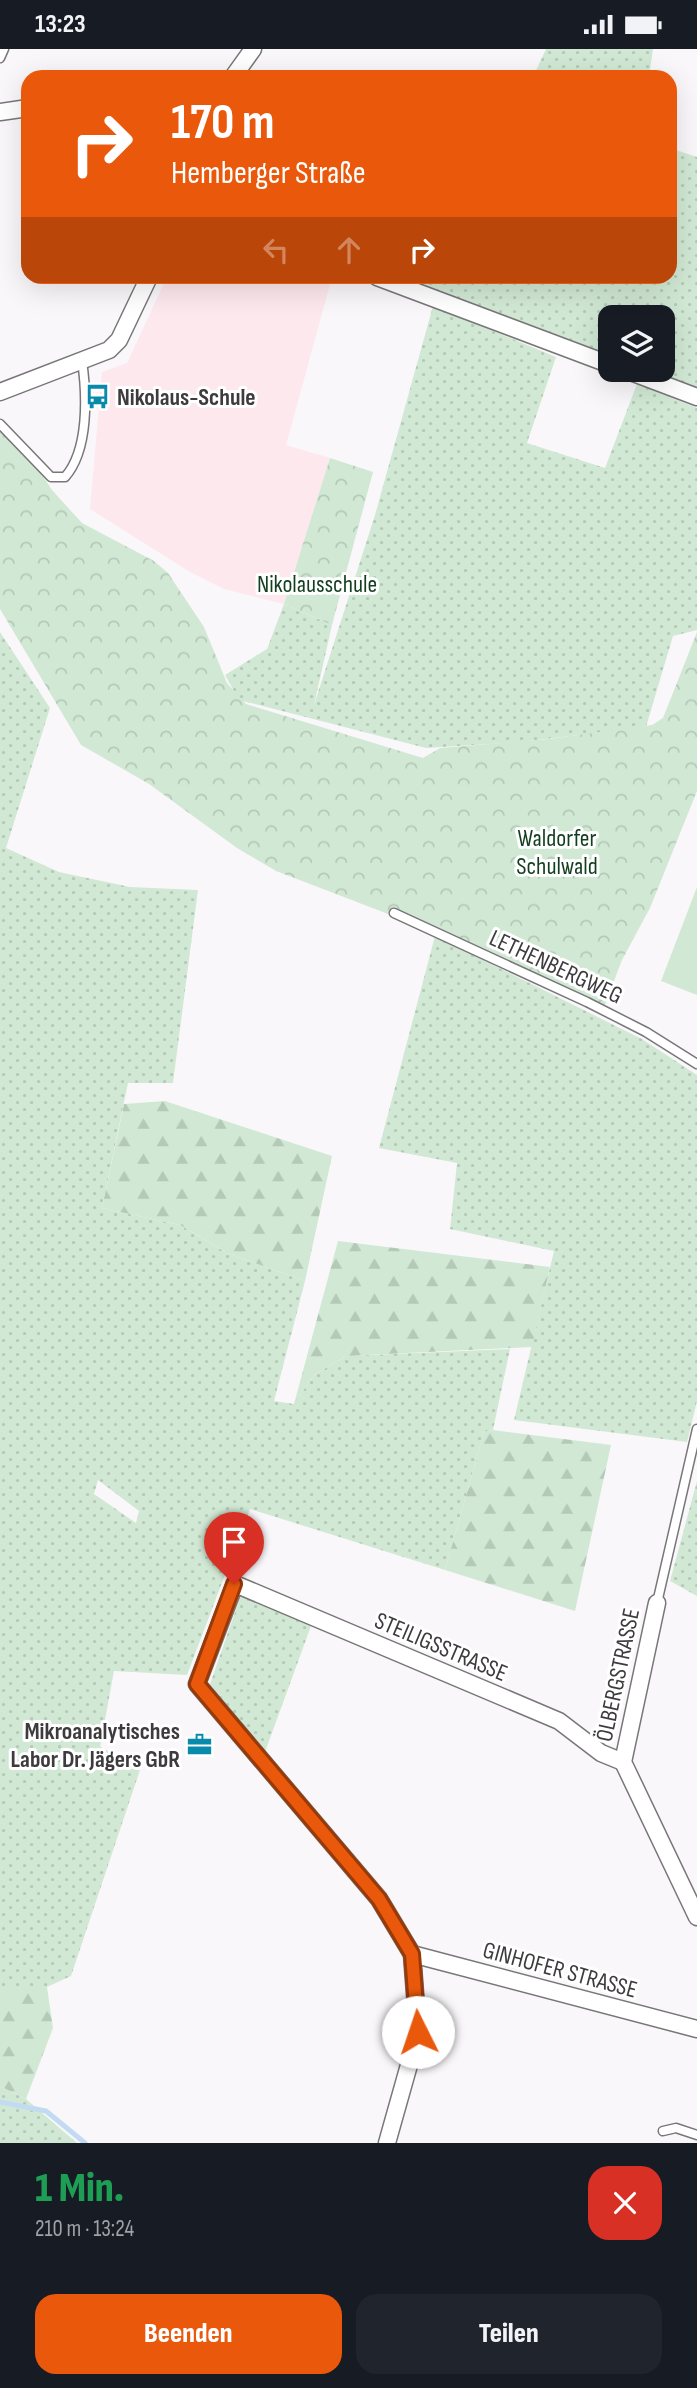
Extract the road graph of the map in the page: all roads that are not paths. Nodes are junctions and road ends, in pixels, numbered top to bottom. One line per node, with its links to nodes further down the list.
1 (4, 49): 3 (lane)
2 (253, 49): 4 (street)
3 (0, 58)
4 (238, 70)
5 (21, 109): 6 (street)
6 (0, 111)
7 (146, 284): 10 (street)
8 (396, 284): 9 (street)
9 (598, 360)
10 (82, 361): 12 (street); 14 (lane)
11 (657, 382): 13 (street)
12 (0, 392)
13 (697, 397)
14 (0, 423)
15 (394, 913): 16 (lane, LETHENBERGWEG)
16 (697, 1064)
17 (697, 1429): 18 (lane, ÖLBERGSTRASSE)
18 (657, 1603): 19 (street, ÖLBERGSTRASSE)
19 (623, 1762): 20 (street, ÖLBERGSTRASSE); 21 (street, STEILIGSSTRASSE)
20 (697, 1917)
21 (412, 1954): 22 (street, GINHOFER STRASSE); 25 (street)
22 (697, 2029)
23 (663, 2131): 24 (lane)
24 (697, 2135)
25 (387, 2143)

